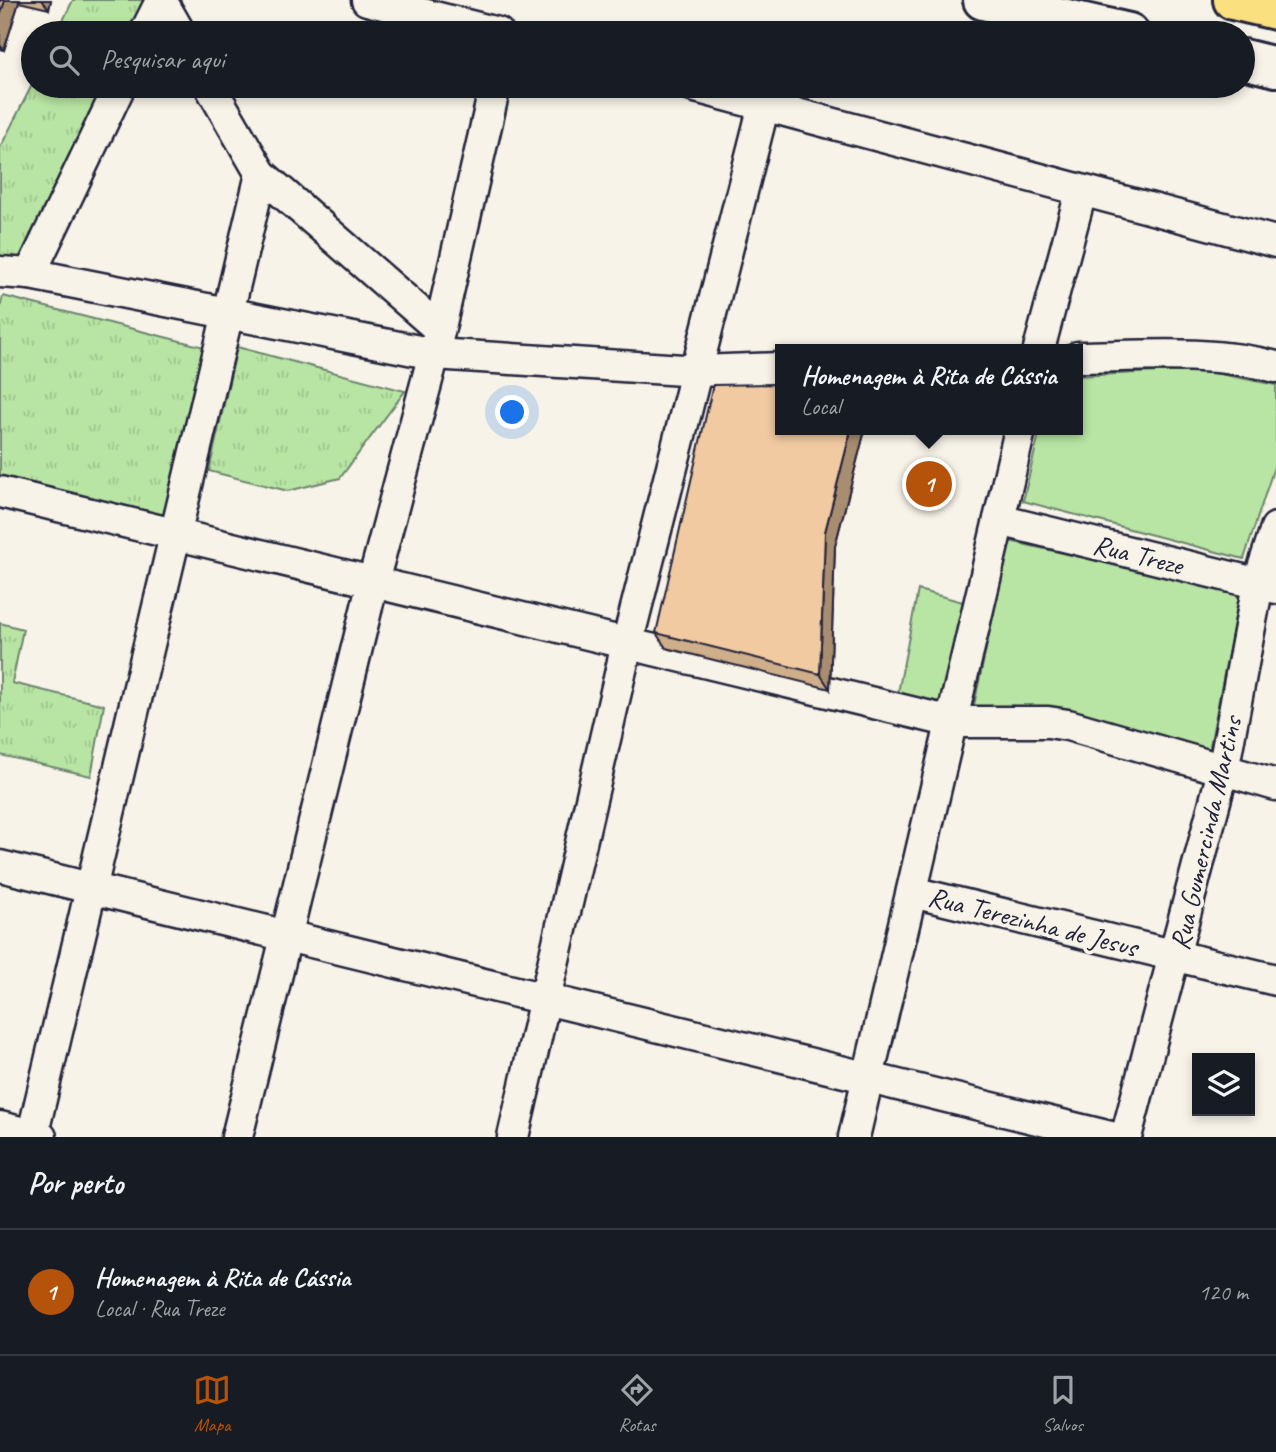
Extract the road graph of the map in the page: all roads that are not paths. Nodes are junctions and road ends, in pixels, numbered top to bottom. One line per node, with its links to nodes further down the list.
1 (161, 0): 6 (street); 7 (street)
2 (367, 0): 8 (street)
3 (983, 0): 9 (main road)
4 (1233, 0): 5 (highway)
5 (1276, 10)
6 (151, 21)
7 (173, 21)
8 (450, 21)
9 (1076, 21)
10 (1255, 62): 11 (main road)
11 (1276, 67)
12 (114, 98): 21 (street)
13 (217, 98): 17 (street)
14 (492, 98): 23 (street)
15 (737, 98): 16 (street)
16 (764, 105): 18 (street); 28 (street)
17 (261, 174): 22 (street); 23 (street)
18 (1081, 192): 19 (street); 24 (street)
19 (1276, 242)
20 (0, 272): 21 (street)
21 (30, 274): 22 (street)
22 (228, 314): 23 (street); 33 (street)
23 (436, 342): 28 (street); 34 (street)
24 (1040, 344)
25 (1083, 357): 26 (street)
26 (1276, 367)
27 (775, 368): 28 (street)
28 (699, 371): 36 (street)
29 (1019, 435): 31 (street)
30 (0, 492): 33 (street)
31 (999, 520): 35 (street, Rua Treze); 37 (street)
32 (1276, 528): 35 (street, Rua Gumercinda Martins)
33 (175, 535): 34 (street); 41 (street)
34 (373, 582): 36 (street); 43 (street)
35 (1267, 586): 38 (street, Rua Gumercinda Martins)
36 (627, 644): 37 (street); 46 (street)
37 (952, 722): 38 (street); 42 (street)
38 (1223, 771): 39 (street); 44 (street, Rua Gumercinda Martins)
39 (1276, 785)
40 (0, 866): 41 (street)
41 (91, 889): 43 (street); 49 (street)
42 (912, 892): 44 (street, Rua Terezinha de Jesus); 47 (street)
43 (286, 937): 46 (street); 50 (street)
44 (1176, 955): 45 (street, Rua Terezinha de Jesus); 54 (street, Rua Gumercinda Martins)
45 (1276, 980)
46 (544, 1000): 47 (street); 51 (street)
47 (867, 1079): 52 (street); 53 (street)
48 (0, 1127): 49 (street)
49 (35, 1136)
50 (237, 1137)
51 (513, 1137)
52 (853, 1137)
53 (1111, 1137)
54 (1126, 1137)

